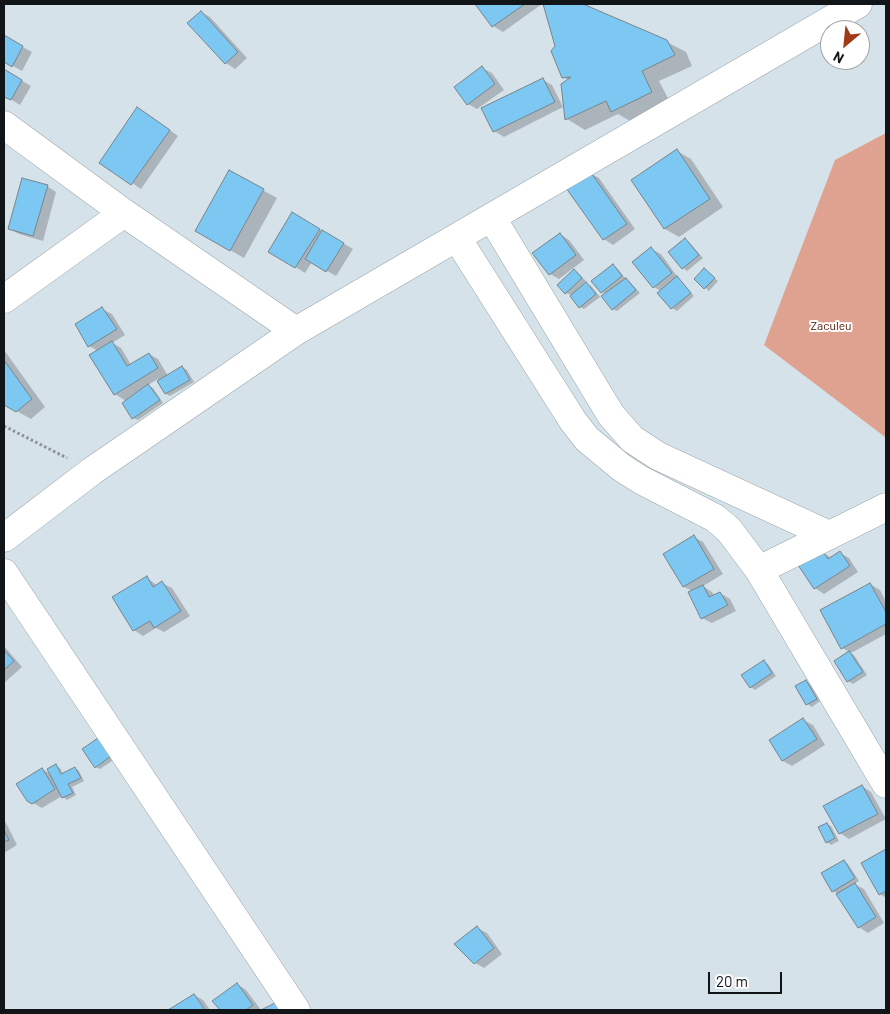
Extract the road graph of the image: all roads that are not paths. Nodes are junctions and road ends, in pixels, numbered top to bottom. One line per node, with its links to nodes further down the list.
1 (858, 4): 4 (street)
2 (5, 135): 3 (street)
3 (124, 213): 6 (street); 7 (street)
4 (492, 218): 5 (street); 9 (street)
5 (457, 238): 7 (street); 11 (street)
6 (4, 299)
7 (296, 331): 10 (street)
8 (886, 507): 9 (street)
9 (829, 535): 11 (street)
10 (4, 538)
11 (759, 570): 13 (street)
12 (4, 573): 14 (street)
13 (886, 784)
14 (296, 1010)

